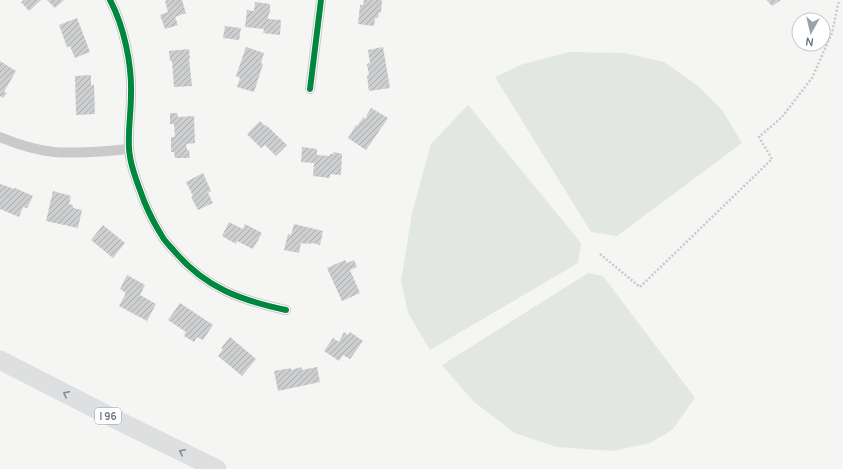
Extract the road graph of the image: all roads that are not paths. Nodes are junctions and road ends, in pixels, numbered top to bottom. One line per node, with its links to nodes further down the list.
1 (110, 0): 5 (street)
2 (321, 0): 3 (street)
3 (310, 89)
4 (0, 137): 5 (street)
5 (129, 148): 6 (street)
6 (286, 310)
7 (0, 360): 8 (highway, I 96, one-way to 7)
8 (217, 469)

